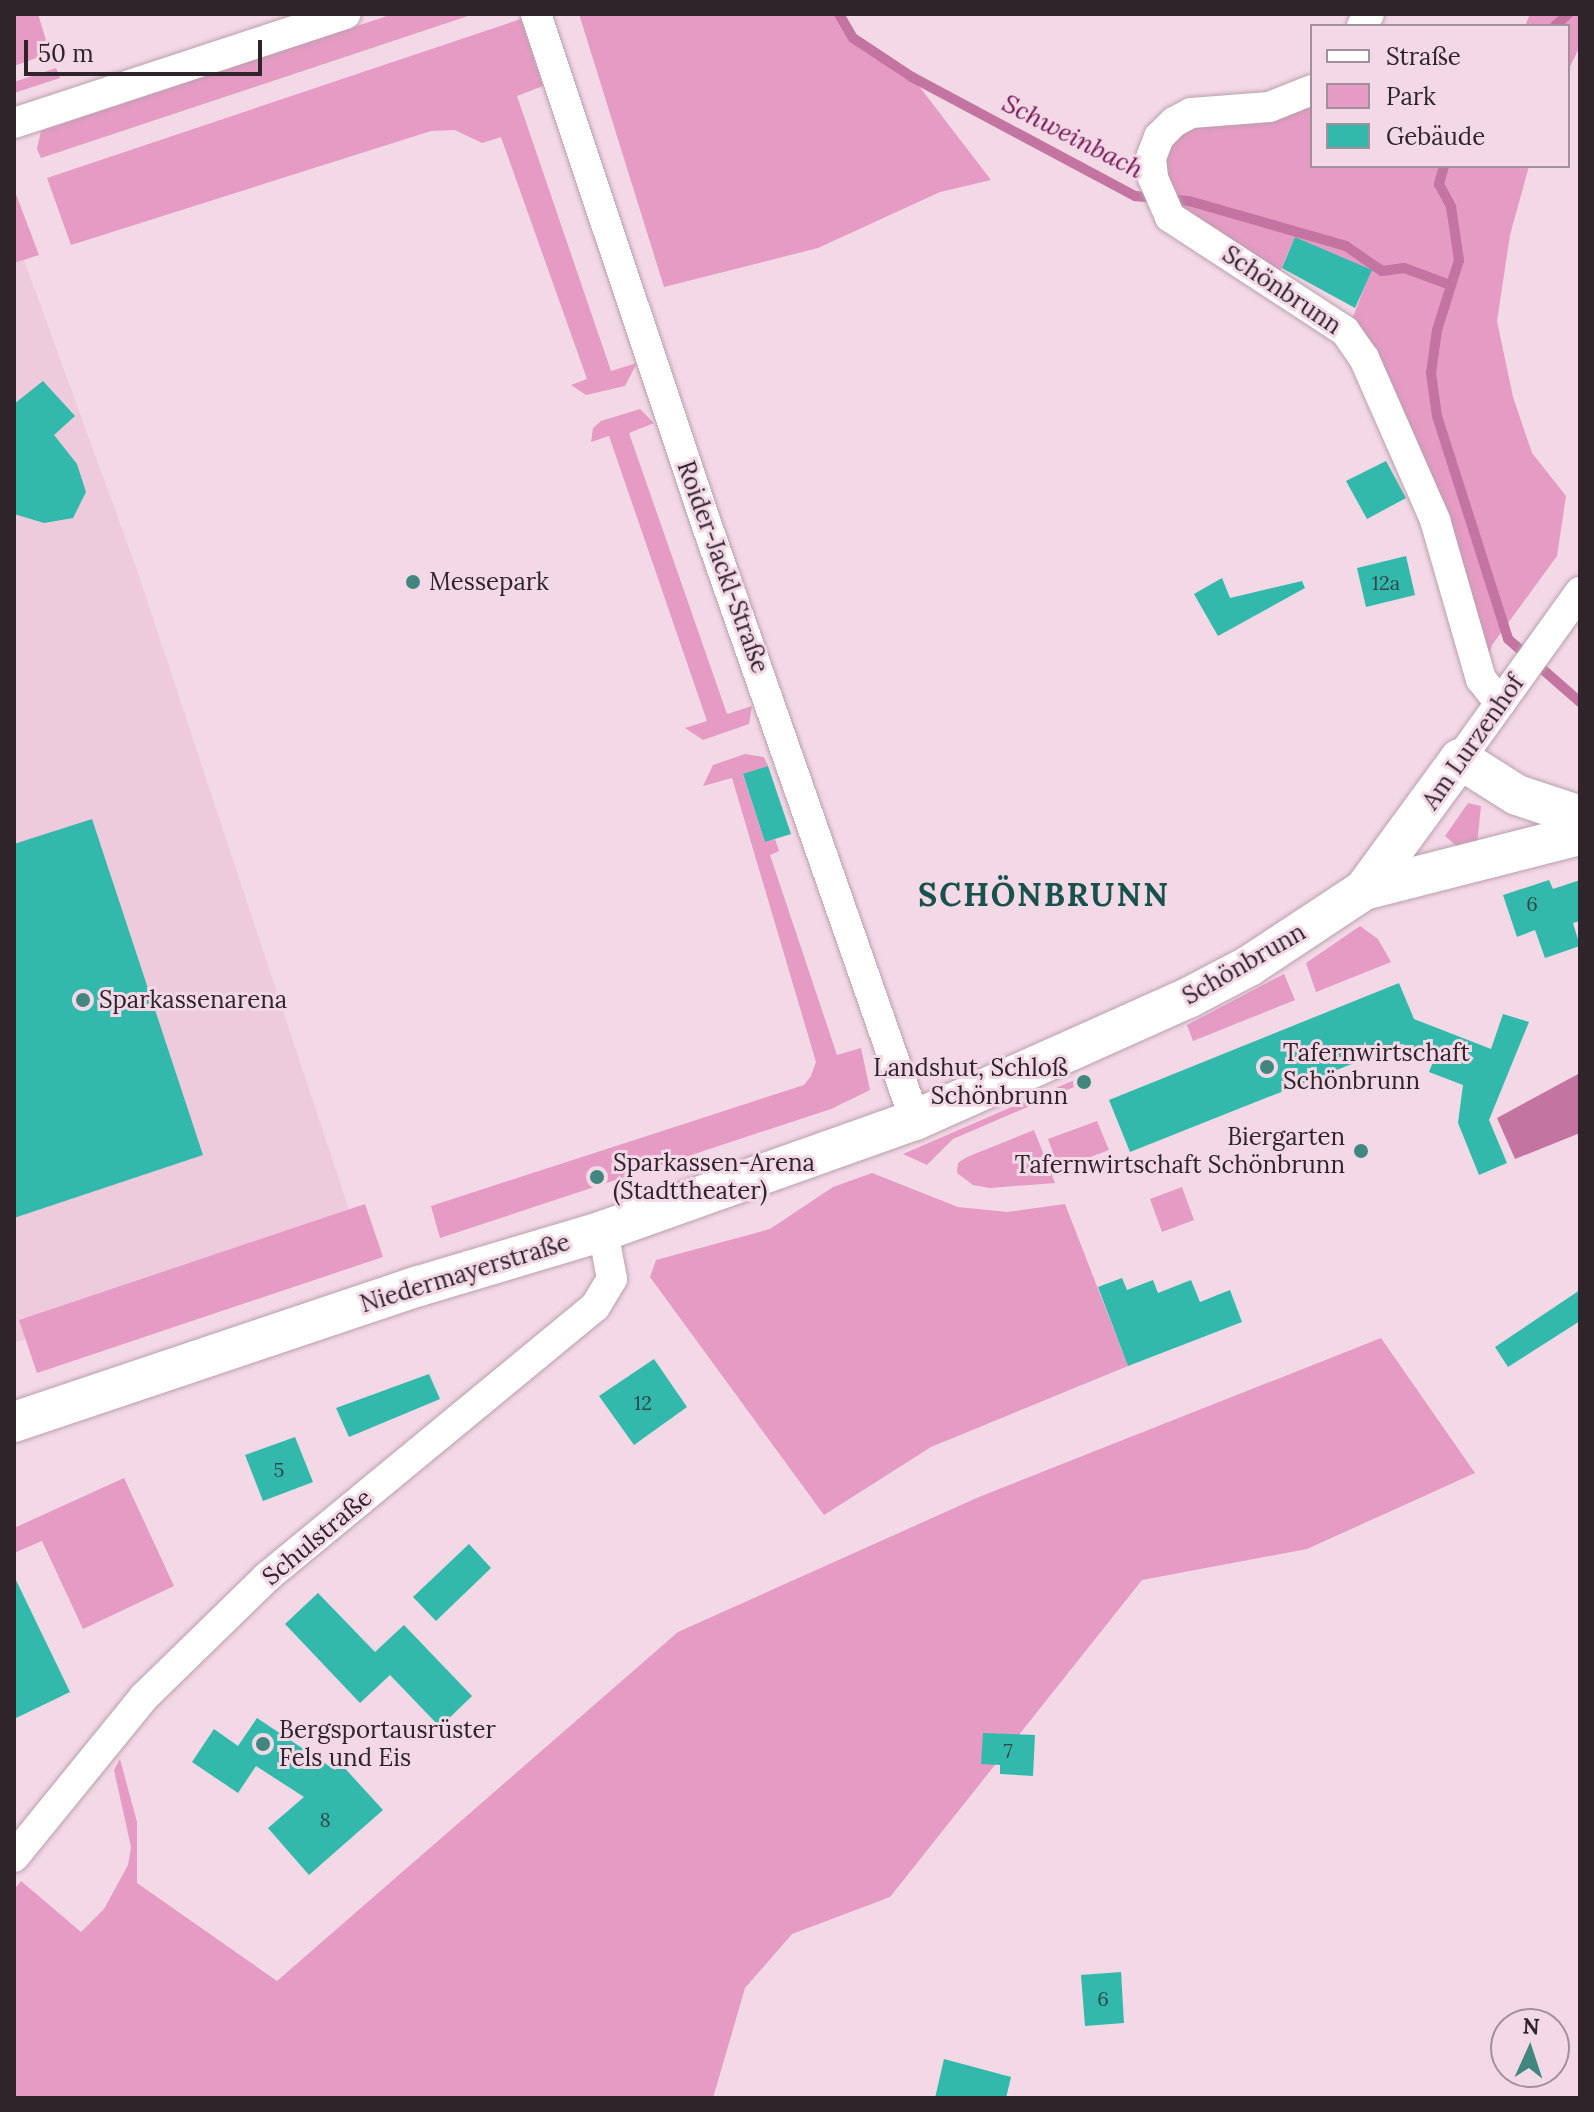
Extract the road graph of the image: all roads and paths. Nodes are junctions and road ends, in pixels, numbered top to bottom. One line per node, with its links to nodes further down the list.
1 (346, 14): 4 (street)
2 (536, 14): 11 (street, Roider-Jackl-Straße)
3 (1310, 91): 6 (street, Schönbrunn)
4 (14, 123)
5 (1580, 592): 6 (street, Am Lurzenhof)
6 (1500, 703): 7 (street, Am Lurzenhof)
7 (1460, 759): 8 (main road); 10 (main road, Am Lurzenhof)
8 (1580, 816)
9 (1580, 835): 10 (main road, Schönbrunn)
10 (1364, 890): 11 (main road, Schönbrunn)
11 (915, 1120): 12 (main road, Niedermayerstraße)
12 (603, 1231): 13 (main road, Niedermayerstraße); 14 (street, Schulstraße)
13 (14, 1422)
14 (14, 1857)

